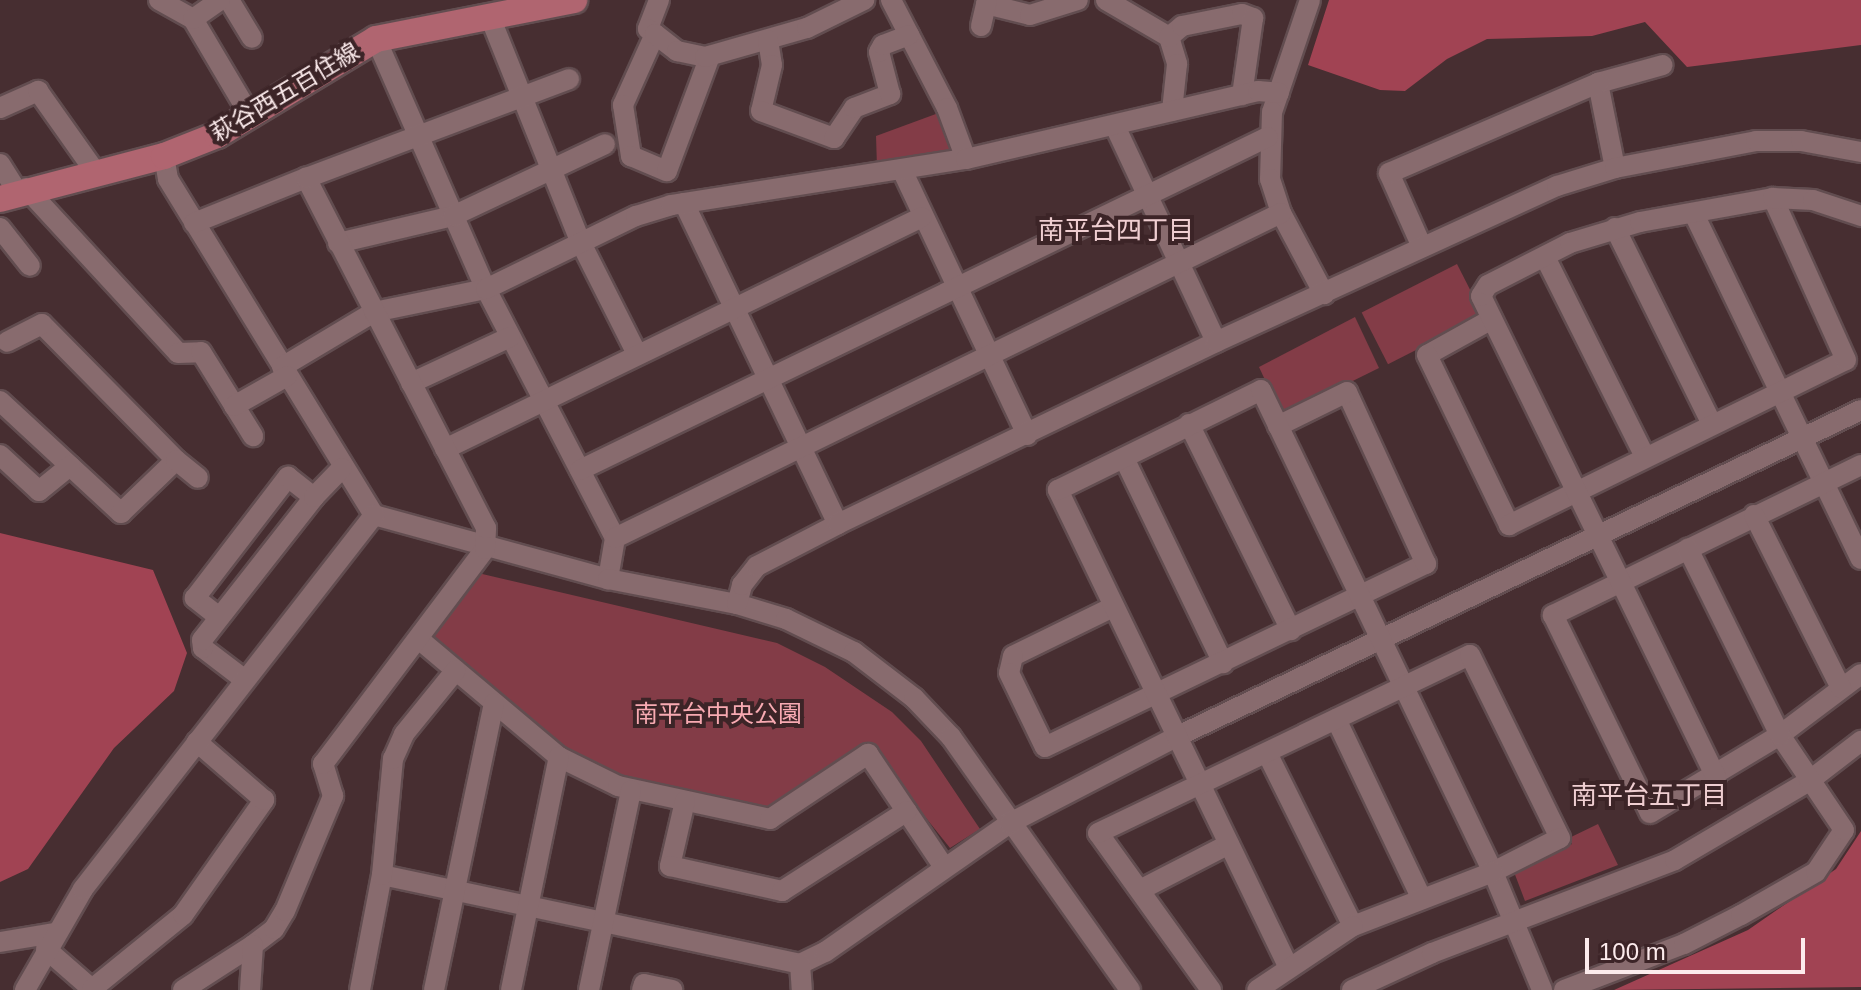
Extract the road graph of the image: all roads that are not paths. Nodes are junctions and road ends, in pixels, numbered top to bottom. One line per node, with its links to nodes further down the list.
1 (159, 0): 14 (street)
2 (220, 0): 14 (street)
3 (229, 0): 19 (street)
4 (574, 0): 12 (main road, 萩谷西五百住線)
5 (659, 0): 16 (street)
6 (864, 0): 21 (street)
7 (891, 0): 17 (street)
8 (1078, 0): 11 (street)
9 (1107, 0): 18 (street)
10 (1310, 0): 26 (street)
11 (986, 2): 15 (street)
12 (532, 5): 13 (main road, 萩谷西五百住線)
13 (490, 17): 20 (main road, 萩谷西五百住線); 28 (street)
14 (193, 19): 31 (street)
15 (981, 26)
16 (655, 34): 22 (street); 22 (street)
17 (909, 35): 21 (street); 38 (street)
18 (1169, 37): 27 (street); 30 (street)
19 (252, 38)
20 (376, 39): 31 (main road, 萩谷西五百住線); 33 (street)
21 (768, 40): 22 (street)
22 (710, 56)
23 (1663, 65): 25 (street)
24 (569, 79): 28 (street)
25 (1598, 83): 40 (street); 59 (street)
26 (1279, 93): 27 (street); 34 (street)
27 (1242, 95): 30 (street)
28 (520, 98): 33 (street); 41 (street)
29 (0, 108): 43 (street)
30 (1172, 111): 32 (street)
31 (251, 117): 37 (main road, 萩谷西五百住線)
32 (1115, 126): 38 (street); 46 (street)
33 (418, 137): 44 (street); 51 (street)
34 (1268, 137): 46 (street); 49 (street)
35 (605, 144): 41 (street)
36 (1861, 152): 40 (street)
37 (164, 156): 43 (main road, 萩谷西五百住線); 54 (street)
38 (966, 159): 42 (street)
39 (0, 164): 45 (street)
40 (1615, 168): 59 (street)
41 (550, 169): 51 (street); 58 (street)
42 (902, 170): 48 (street); 53 (street)
43 (96, 173): 45 (main road, 萩谷西五百住線)
44 (306, 178): 54 (street); 57 (street)
45 (14, 193): 80 (street)
46 (1145, 194): 61 (street); 63 (street)
47 (1773, 198): 50 (street); 52 (street); 77 (street)
48 (684, 203): 58 (street); 66 (street)
49 (1281, 213): 61 (street); 65 (street)
50 (1694, 214): 56 (street); 77 (street)
51 (453, 216): 57 (street); 64 (street)
52 (1861, 216)
53 (922, 217): 63 (street); 66 (street)
54 (194, 223): 74 (street)
55 (0, 228): 62 (street)
56 (1615, 228): 60 (street); 83 (street)
57 (338, 243): 67 (street)
58 (581, 243): 64 (street); 72 (street)
59 (1422, 247): 65 (street)
60 (1546, 259): 68 (street); 91 (street)
61 (1179, 264): 70 (street); 73 (street)
62 (30, 266)
63 (954, 288): 73 (street); 75 (street)
64 (486, 289): 67 (street); 69 (street)
65 (1324, 294): 70 (street)
66 (733, 305): 72 (street); 75 (street)
67 (374, 312): 74 (street); 76 (street)
68 (1492, 319): 100 (street); 100 (street)
69 (510, 337): 76 (street); 78 (street)
70 (1216, 342): 85 (street)
71 (2, 343): 93 (street)
72 (636, 352): 78 (street)
73 (990, 359): 85 (street); 89 (street)
74 (284, 372): 80 (street); 96 (street)
75 (767, 378): 89 (street); 97 (street)
76 (411, 383): 88 (street)
77 (1779, 393): 83 (street); 87 (street)
78 (542, 398): 88 (street); 97 (street)
79 (0, 401): 95 (street)
80 (234, 406): 86 (street)
81 (1861, 410): 87 (street)
82 (1189, 424): 84 (street); 92 (street); 116 (street)
83 (1712, 424): 91 (street)
84 (1278, 426): 112 (street); 112 (street)
85 (1027, 435): 104 (street)
86 (253, 436)
87 (1801, 438): 99 (street); 105 (street)
88 (445, 449): 107 (street)
89 (801, 449): 104 (street); 106 (street)
90 (0, 455): 95 (street)
91 (1645, 457): 100 (street)
92 (1124, 458): 114 (street); 119 (street)
93 (176, 460): 95 (street); 98 (street)
94 (1861, 465): 99 (street)
95 (70, 466)
96 (342, 468): 101 (street); 102 (street)
97 (580, 470): 106 (street)
98 (198, 478)
99 (1824, 482): 103 (street); 109 (street)
100 (1577, 492): 105 (street)
101 (314, 497): 115 (street); 115 (street)
102 (374, 515): 107 (street); 122 (street)
103 (1754, 515): 108 (street); 124 (street)
104 (838, 524): 113 (street)
105 (1600, 536): 111 (street); 118 (street)
106 (615, 538): 110 (street)
107 (485, 549): 110 (street); 117 (street)
108 (1688, 549): 111 (street); 128 (street)
109 (1861, 559)
110 (608, 579): 113 (street)
111 (1621, 582): 134 (street); 134 (street)
112 (1360, 596): 116 (street); 118 (street)
113 (737, 604): 140 (street)
114 (1113, 607): 125 (street); 125 (street)
115 (219, 617): 122 (street)
116 (1291, 630): 119 (street)
117 (420, 640): 120 (street); 154 (street)
118 (1383, 640): 123 (street); 129 (street)
119 (1223, 663): 125 (street)
120 (456, 670): 126 (street); 144 (street)
121 (1861, 674): 124 (street)
122 (245, 680): 131 (street)
123 (1405, 685): 127 (street); 143 (street); 143 (street)
124 (1841, 688): 128 (street)
125 (1157, 696): 129 (street)
126 (494, 703): 133 (street); 146 (street)
127 (1336, 719): 132 (street); 147 (street)
128 (1780, 735): 134 (street); 135 (street)
129 (1176, 737): 136 (street); 140 (street)
130 (1861, 741): 135 (street)
131 (197, 742): 152 (street); 158 (street)
132 (1267, 753): 136 (street); 151 (street)
133 (559, 757): 137 (street); 148 (street)
134 (1716, 777)
135 (1809, 781): 150 (street); 173 (street)
136 (1200, 785): 141 (street); 145 (street)
137 (631, 790): 138 (street); 149 (street)
138 (685, 801): 139 (street); 139 (street)
139 (907, 811): 142 (street)
140 (1010, 823): 142 (street); 168 (street)
141 (1229, 844): 145 (street); 156 (street)
142 (944, 867): 155 (street)
143 (1493, 872): 147 (street); 150 (street)
144 (382, 875): 146 (street); 161 (street)
145 (1140, 890): 169 (street)
146 (454, 891): 148 (street); 162 (street)
147 (1421, 897): 151 (street)
148 (528, 906): 149 (street); 163 (street)
149 (603, 922): 155 (street); 164 (street)
150 (1516, 923): 171 (street); 172 (street)
151 (1353, 926): 156 (street)
152 (51, 941): 153 (street); 157 (street); 158 (street)
153 (0, 942)
154 (253, 945): 159 (street); 160 (street)
155 (800, 964): 167 (street)
156 (1288, 966): 170 (street)
157 (25, 990)
158 (92, 990)
159 (183, 990)
160 (250, 990)
161 (360, 990)
162 (434, 990)
163 (511, 990)
164 (589, 990)
165 (642, 990): 166 (street)
166 (672, 990)
167 (802, 990)
168 (1130, 990)
169 (1211, 990)
170 (1257, 990)
171 (1352, 990)
172 (1542, 990)
173 (1564, 990)

